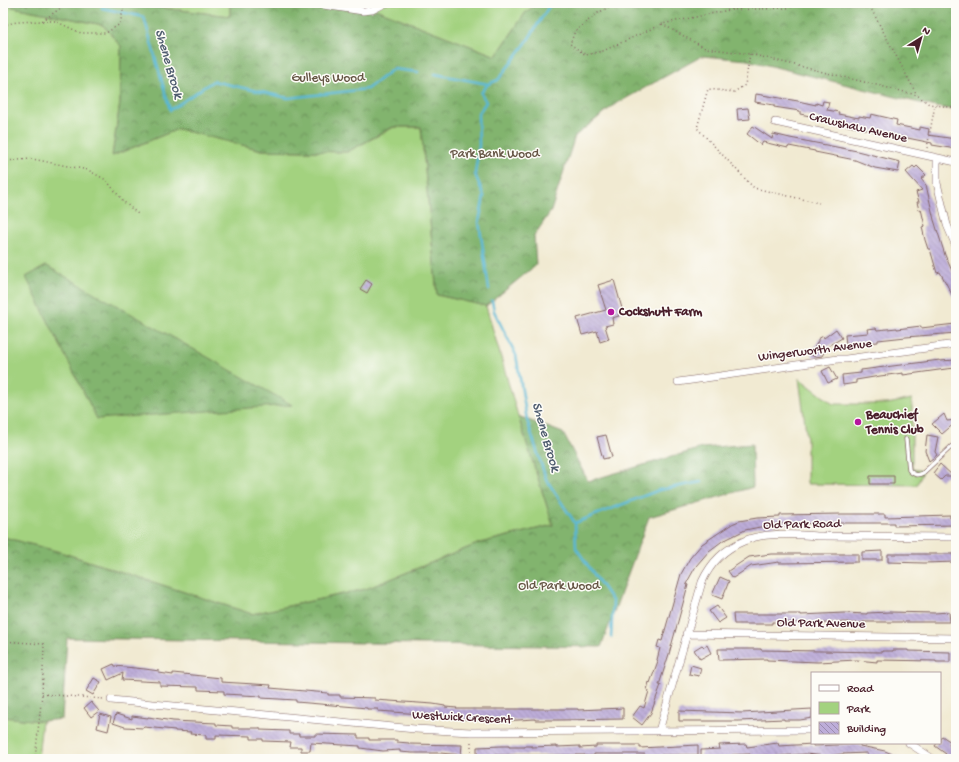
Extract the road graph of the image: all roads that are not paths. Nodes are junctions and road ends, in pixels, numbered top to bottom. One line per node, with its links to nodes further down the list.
1 (310, 3): 2 (street)
2 (386, 3)
3 (775, 122): 4 (street, Crawshaw Avenue)
4 (937, 158): 5 (street, Crawshaw Avenue); 6 (street)
5 (956, 162)
6 (956, 246)
7 (956, 344): 8 (street, Wingerworth Avenue)
8 (678, 382)
9 (906, 440): 10 (lane)
10 (956, 446)
11 (956, 537): 12 (street, Old Park Road)
12 (686, 634): 13 (street, Old Park Avenue); 16 (street, Old Park Road)
13 (956, 638)
14 (111, 700): 16 (street, Westwick Crescent)
15 (811, 730): 16 (street, Westwick Crescent)
16 (659, 731)
17 (910, 744): 18 (street)
18 (933, 759)

